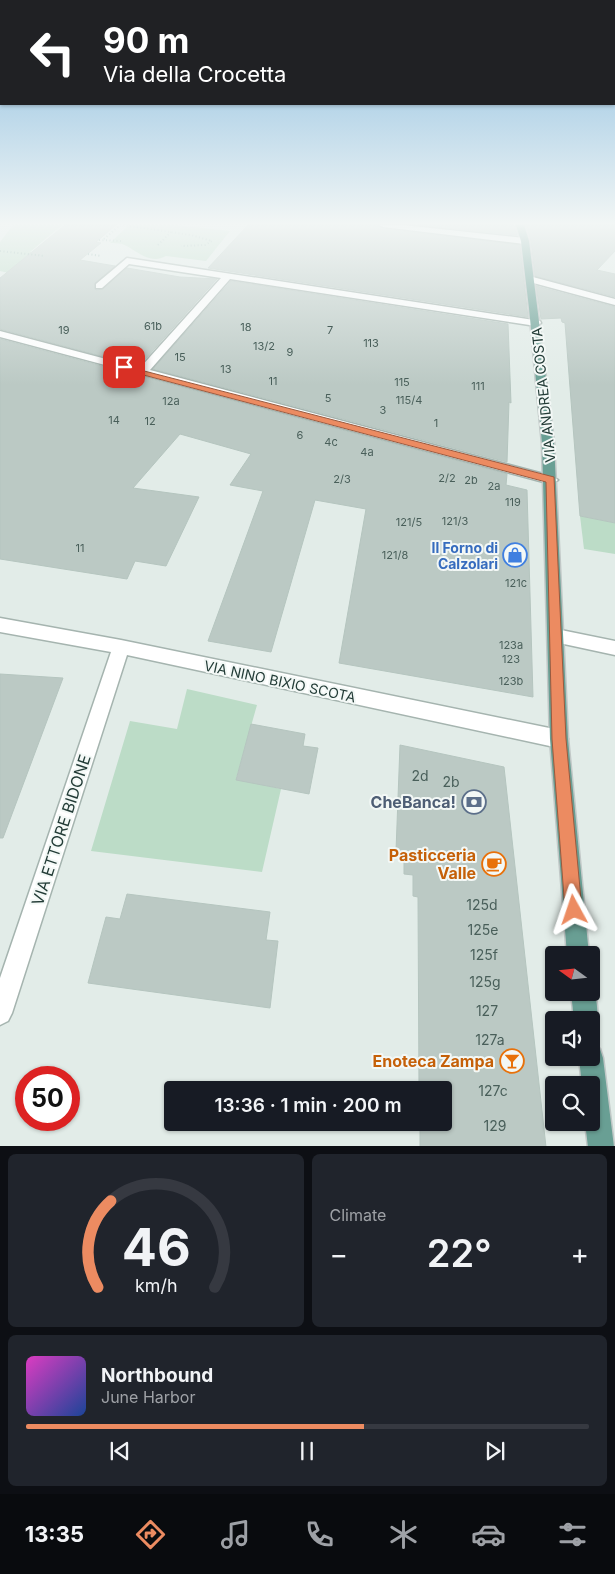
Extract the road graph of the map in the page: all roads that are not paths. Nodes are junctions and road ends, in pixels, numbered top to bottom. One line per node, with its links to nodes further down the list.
1 (107, 278): 5 (street)
2 (225, 278): 9 (street)
3 (236, 278): 7 (street)
4 (529, 280): 6 (street); 7 (main road, VIA ANDREA COSTA)
5 (99, 286)
6 (615, 302)
7 (536, 323): 10 (main road, VIA ANDREA COSTA)
8 (0, 334): 9 (street)
9 (142, 372): 10 (street)
10 (551, 480): 12 (main road, VIA ANDREA COSTA)
11 (0, 625): 13 (street, VIA NINO BIXIO SCOTA)
12 (556, 636): 14 (street); 15 (main road, VIA ANDREA COSTA)
13 (121, 647): 15 (street, VIA NINO BIXIO SCOTA); 17 (street, VIA ETTORE BIDONE)
14 (615, 648)
15 (559, 739): 16 (main road, VIA ANDREA COSTA)
16 (577, 946)
17 (0, 1013)
18 (592, 1066): 19 (main road)
19 (602, 1146)

